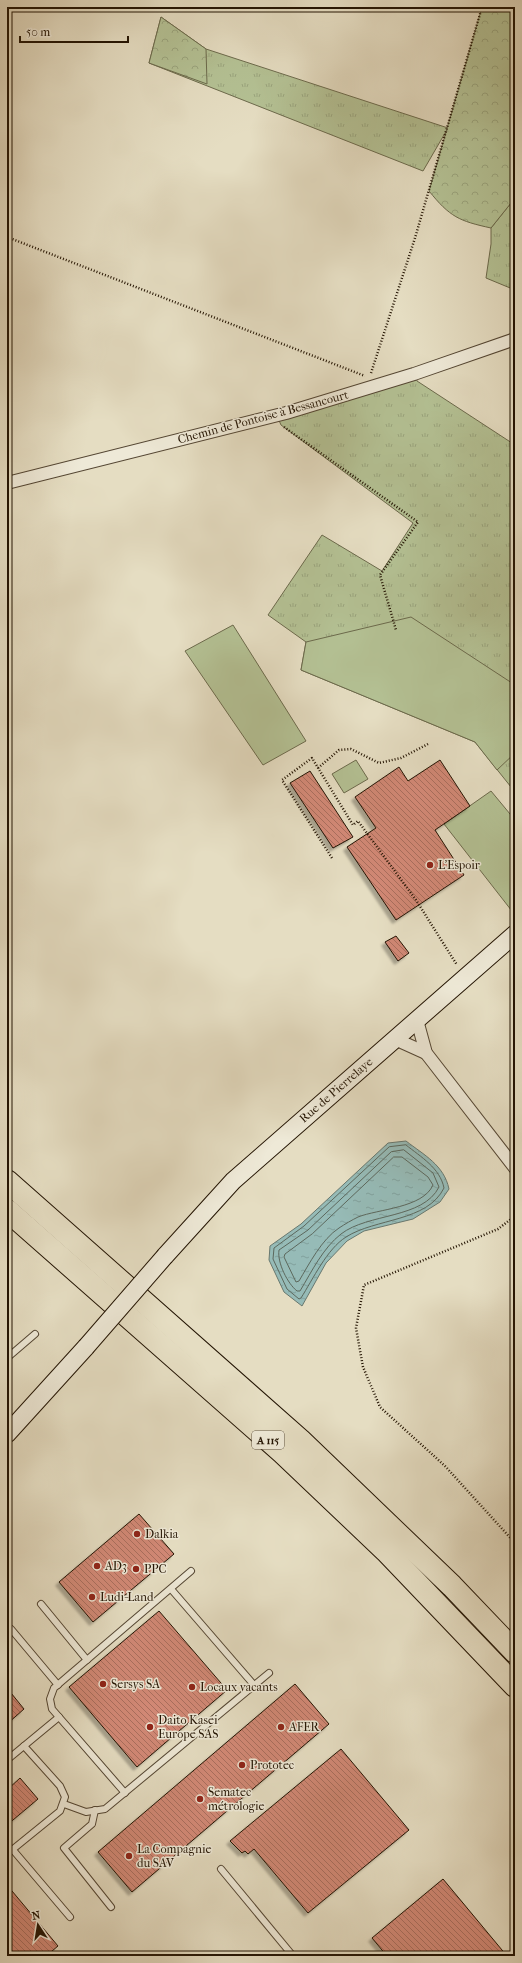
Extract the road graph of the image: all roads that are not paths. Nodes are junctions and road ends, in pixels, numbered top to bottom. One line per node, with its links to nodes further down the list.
1 (515, 339): 2 (street, Chemin de Pontoise à Bessancourt)
2 (7, 483)
3 (515, 934): 4 (main road, Rue de Pierrelaye)
4 (417, 1020): 5 (main road, Rue de Pierrelaye); 6 (street)
5 (394, 1039): 6 (street); 12 (main road, Rue de Pierrelaye, bridge)
6 (426, 1053): 7 (street)
7 (515, 1168)
8 (7, 1181): 17 (highway, A 115)
9 (7, 1210): 22 (highway, A 115)
10 (35, 1334): 11 (lane)
11 (7, 1358)
12 (7, 1434)
13 (191, 1571): 14 (lane)
14 (171, 1589): 18 (lane); 21 (lane)
15 (41, 1604): 18 (lane)
16 (11, 1629): 20 (lane)
17 (515, 1652)
18 (87, 1660): 20 (lane)
19 (269, 1673): 21 (lane)
20 (58, 1685): 23 (lane)
21 (254, 1686): 26 (lane)
22 (515, 1686)
23 (59, 1717): 24 (lane); 26 (lane)
24 (24, 1746): 25 (lane); 27 (lane)
25 (7, 1760)
26 (125, 1794): 28 (lane)
27 (64, 1804): 28 (lane); 29 (lane)
28 (95, 1810): 32 (lane)
29 (13, 1850): 30 (lane); 33 (lane)
30 (7, 1854)
31 (221, 1869): 34 (lane)
32 (111, 1907)
33 (70, 1917)
34 (293, 1956)

